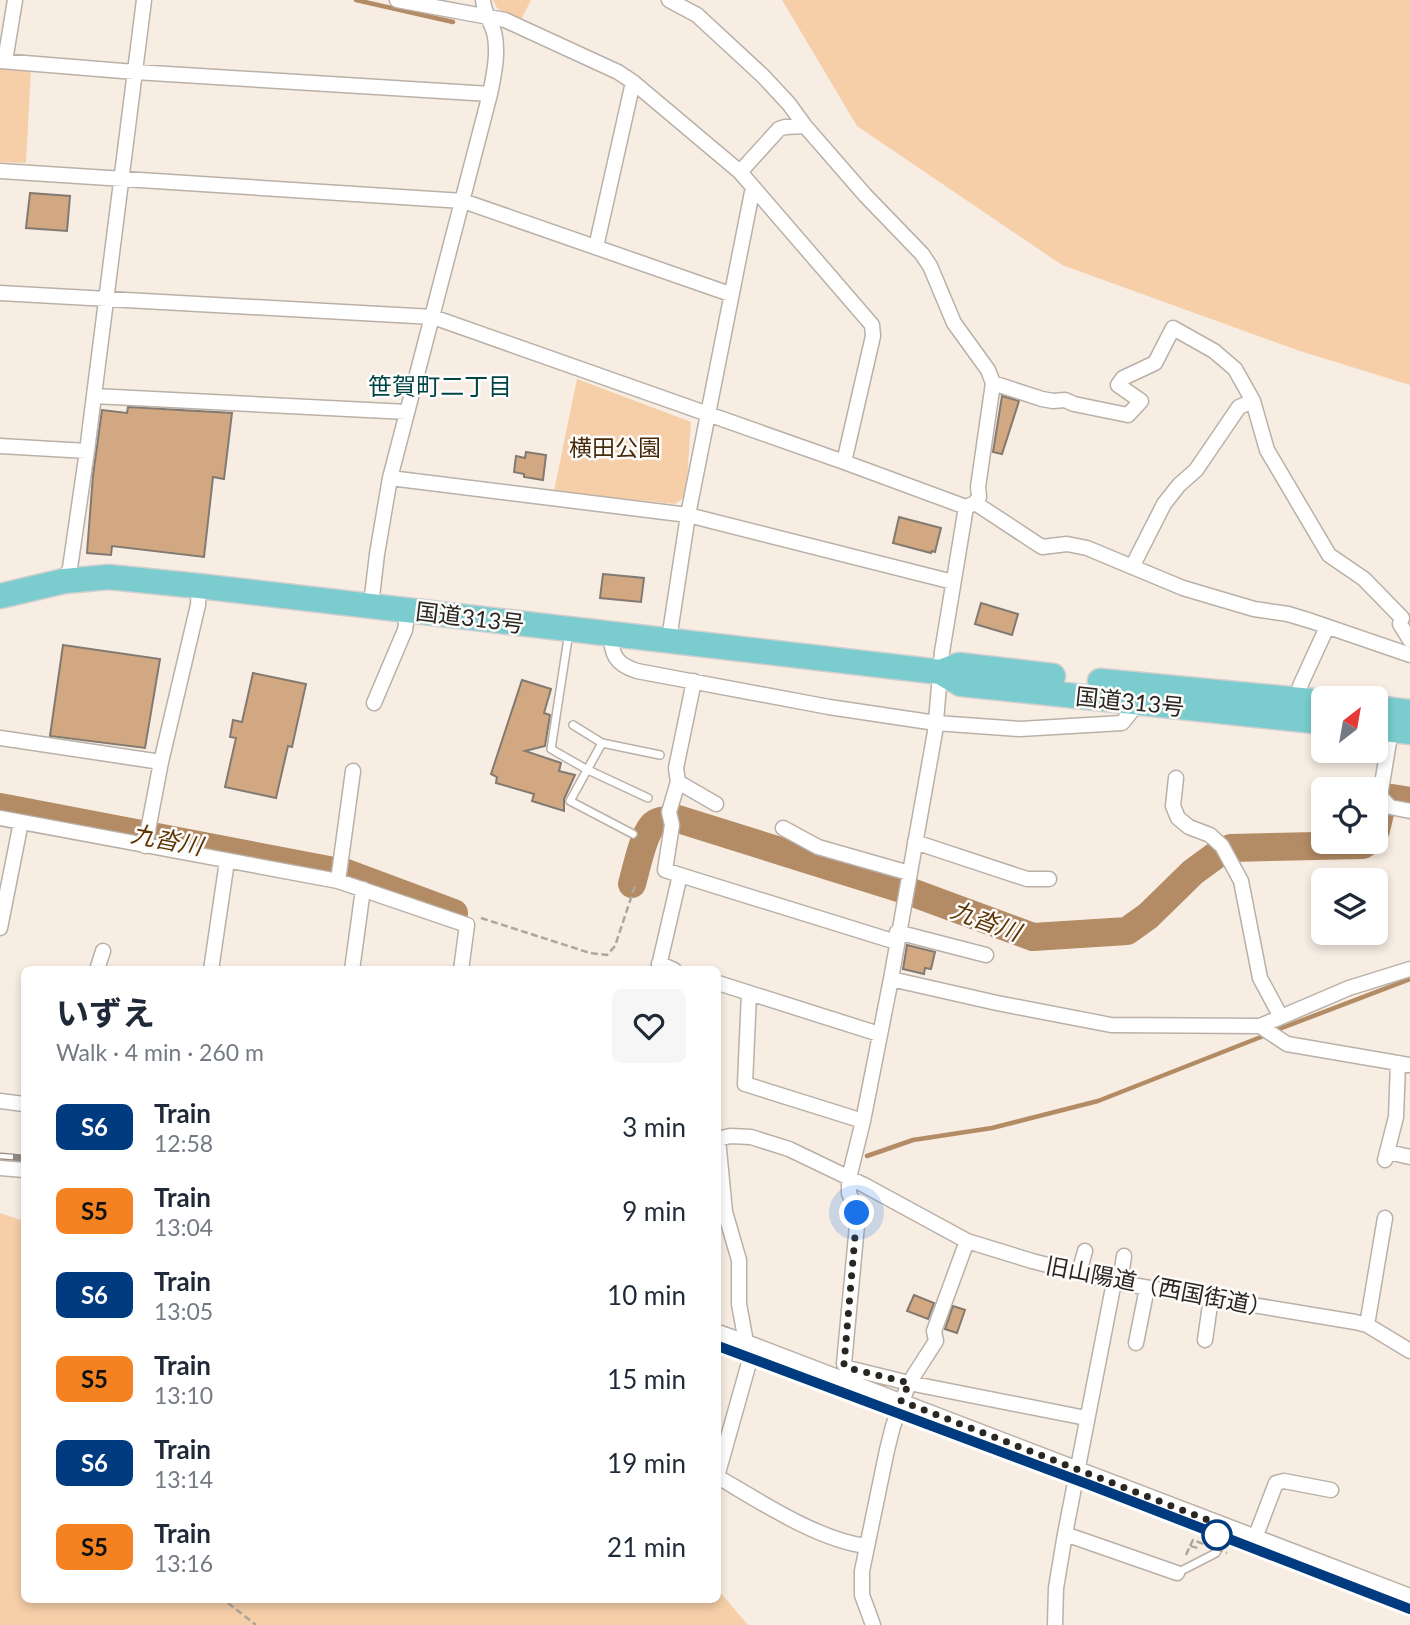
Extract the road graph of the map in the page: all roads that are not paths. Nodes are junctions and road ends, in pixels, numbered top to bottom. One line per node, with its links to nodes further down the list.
1 (15, 0): 7 (street)
2 (144, 0): 8 (street)
3 (397, 0): 6 (street)
4 (483, 0): 6 (street)
5 (669, 0): 11 (street)
6 (486, 15): 9 (street); 10 (street)
7 (3, 61): 8 (street)
8 (135, 72): 10 (street); 14 (street)
9 (633, 82): 13 (street); 17 (street)
10 (490, 94): 16 (street)
11 (805, 126): 13 (street); 22 (street)
12 (0, 171): 14 (street)
13 (740, 172): 15 (street)
14 (121, 180): 16 (street); 20 (street)
15 (753, 187): 19 (street); 29 (street)
16 (463, 201): 17 (street); 21 (street)
17 (596, 247): 19 (street)
18 (0, 293): 20 (street)
19 (730, 294): 26 (street)
20 (106, 299): 21 (street); 23 (street)
21 (433, 317): 25 (street); 26 (street)
22 (993, 383): 24 (street); 31 (street)
23 (94, 396): 25 (street); 28 (street)
24 (1253, 401): 33 (street); 44 (street)
25 (407, 412): 30 (street)
26 (708, 414): 29 (street); 32 (street)
27 (0, 446): 28 (street)
28 (87, 451): 34 (street)
29 (844, 461): 31 (street)
30 (390, 478): 32 (street); 38 (street)
31 (971, 505): 33 (street); 35 (street)
32 (688, 515): 35 (street); 43 (street)
33 (1132, 567): 40 (street)
34 (64, 581): 36 (highway, 国道313号); 37 (highway, 国道313号)
35 (953, 582): 45 (street)
36 (199, 586): 38 (highway, 国道313号); 60 (street)
37 (0, 596)
38 (371, 605): 39 (highway, 国道313号)
39 (408, 609): 41 (highway, 国道313号); 50 (street)
40 (1327, 627): 44 (street); 47 (street)
41 (569, 629): 42 (highway, 国道313号); 61 (lane)
42 (611, 633): 43 (highway, 国道313号); 46 (street)
43 (669, 639): 45 (highway, 国道313号)
44 (1409, 650)
45 (940, 672): 47 (highway, 国道313号); 49 (highway, 国道313号); 54 (street)
46 (694, 681): 54 (street); 64 (street)
47 (1298, 699): 48 (highway, 国道313号)
48 (1311, 701)
49 (1139, 702): 53 (highway, 国道313号); 54 (street)
50 (374, 703)
51 (1388, 709): 52 (highway)
52 (1410, 712)
53 (1311, 721)
54 (936, 723): 73 (street)
55 (573, 725): 58 (lane)
56 (1392, 730): 67 (street)
57 (0, 738): 60 (street)
58 (602, 743): 59 (lane); 61 (lane)
59 (660, 755)
60 (161, 762): 72 (street)
61 (586, 769): 65 (lane); 71 (lane)
62 (353, 771): 77 (street)
63 (1176, 778): 93 (street)
64 (678, 782): 66 (street); 75 (street)
65 (648, 799)
66 (716, 804)
67 (1410, 811)
68 (0, 818): 69 (street)
69 (21, 822): 72 (street); 80 (street)
70 (783, 828): 78 (street)
71 (633, 834)
72 (146, 838): 74 (street)
73 (915, 842): 76 (street); 78 (street)
74 (227, 861): 77 (street); 85 (street)
75 (680, 875): 81 (street); 88 (street)
76 (1049, 878)
77 (338, 881): 79 (street)
78 (907, 885): 81 (street)
79 (363, 890): 86 (street); 87 (street)
80 (0, 928)
81 (897, 937): 83 (street); 90 (street)
82 (103, 951): 84 (street)
83 (986, 955)
84 (98, 966)
85 (212, 966)
86 (353, 966)
87 (462, 966)
88 (659, 966)
89 (1410, 969): 93 (street)
90 (891, 979): 94 (street); 95 (street)
91 (721, 984): 92 (street)
92 (749, 993): 95 (street); 99 (street)
93 (1281, 1017): 94 (street)
94 (1266, 1031): 96 (street)
95 (878, 1034): 99 (street)
96 (1404, 1064): 101 (street)
97 (0, 1101): 98 (street)
98 (21, 1104)
99 (863, 1122): 105 (street)
100 (721, 1139): 105 (street, 旧山陽道（西国街道）)
101 (1410, 1157)
102 (0, 1168): 103 (street)
103 (21, 1170)
104 (721, 1170): 117 (street)
105 (849, 1178): 107 (street, 旧山陽道（西国街道）); 120 (street)
106 (1385, 1218): 114 (street)
107 (967, 1241): 110 (street, 旧山陽道（西国街道）); 120 (street)
108 (1085, 1251): 110 (street)
109 (1124, 1256): 111 (street)
110 (1079, 1273): 111 (street, 旧山陽道（西国街道）)
111 (1117, 1283): 112 (street, 旧山陽道（西国街道）); 122 (street)
112 (1147, 1288): 113 (street, 旧山陽道（西国街道）); 118 (street)
113 (1211, 1298): 114 (street, 旧山陽道（西国街道）); 116 (street)
114 (1367, 1325): 119 (street, 旧山陽道（西国街道）)
115 (721, 1333): 117 (street)
116 (1205, 1340)
117 (750, 1343): 121 (street); 123 (street)
118 (1136, 1343)
119 (1410, 1351)
120 (909, 1383): 121 (street); 122 (street)
121 (901, 1401): 124 (street); 130 (street)
122 (1086, 1418): 124 (street)
123 (721, 1463)
124 (1077, 1468): 127 (street); 128 (street)
125 (721, 1477): 130 (street)
126 (1331, 1490): 129 (street)
127 (1226, 1527): 129 (street); 131 (lane)
128 (1065, 1534): 131 (street); 133 (street)
129 (1255, 1538): 132 (street)
130 (866, 1546): 134 (street)
131 (1177, 1573)
132 (1410, 1597)
133 (1060, 1624)
134 (873, 1625)

